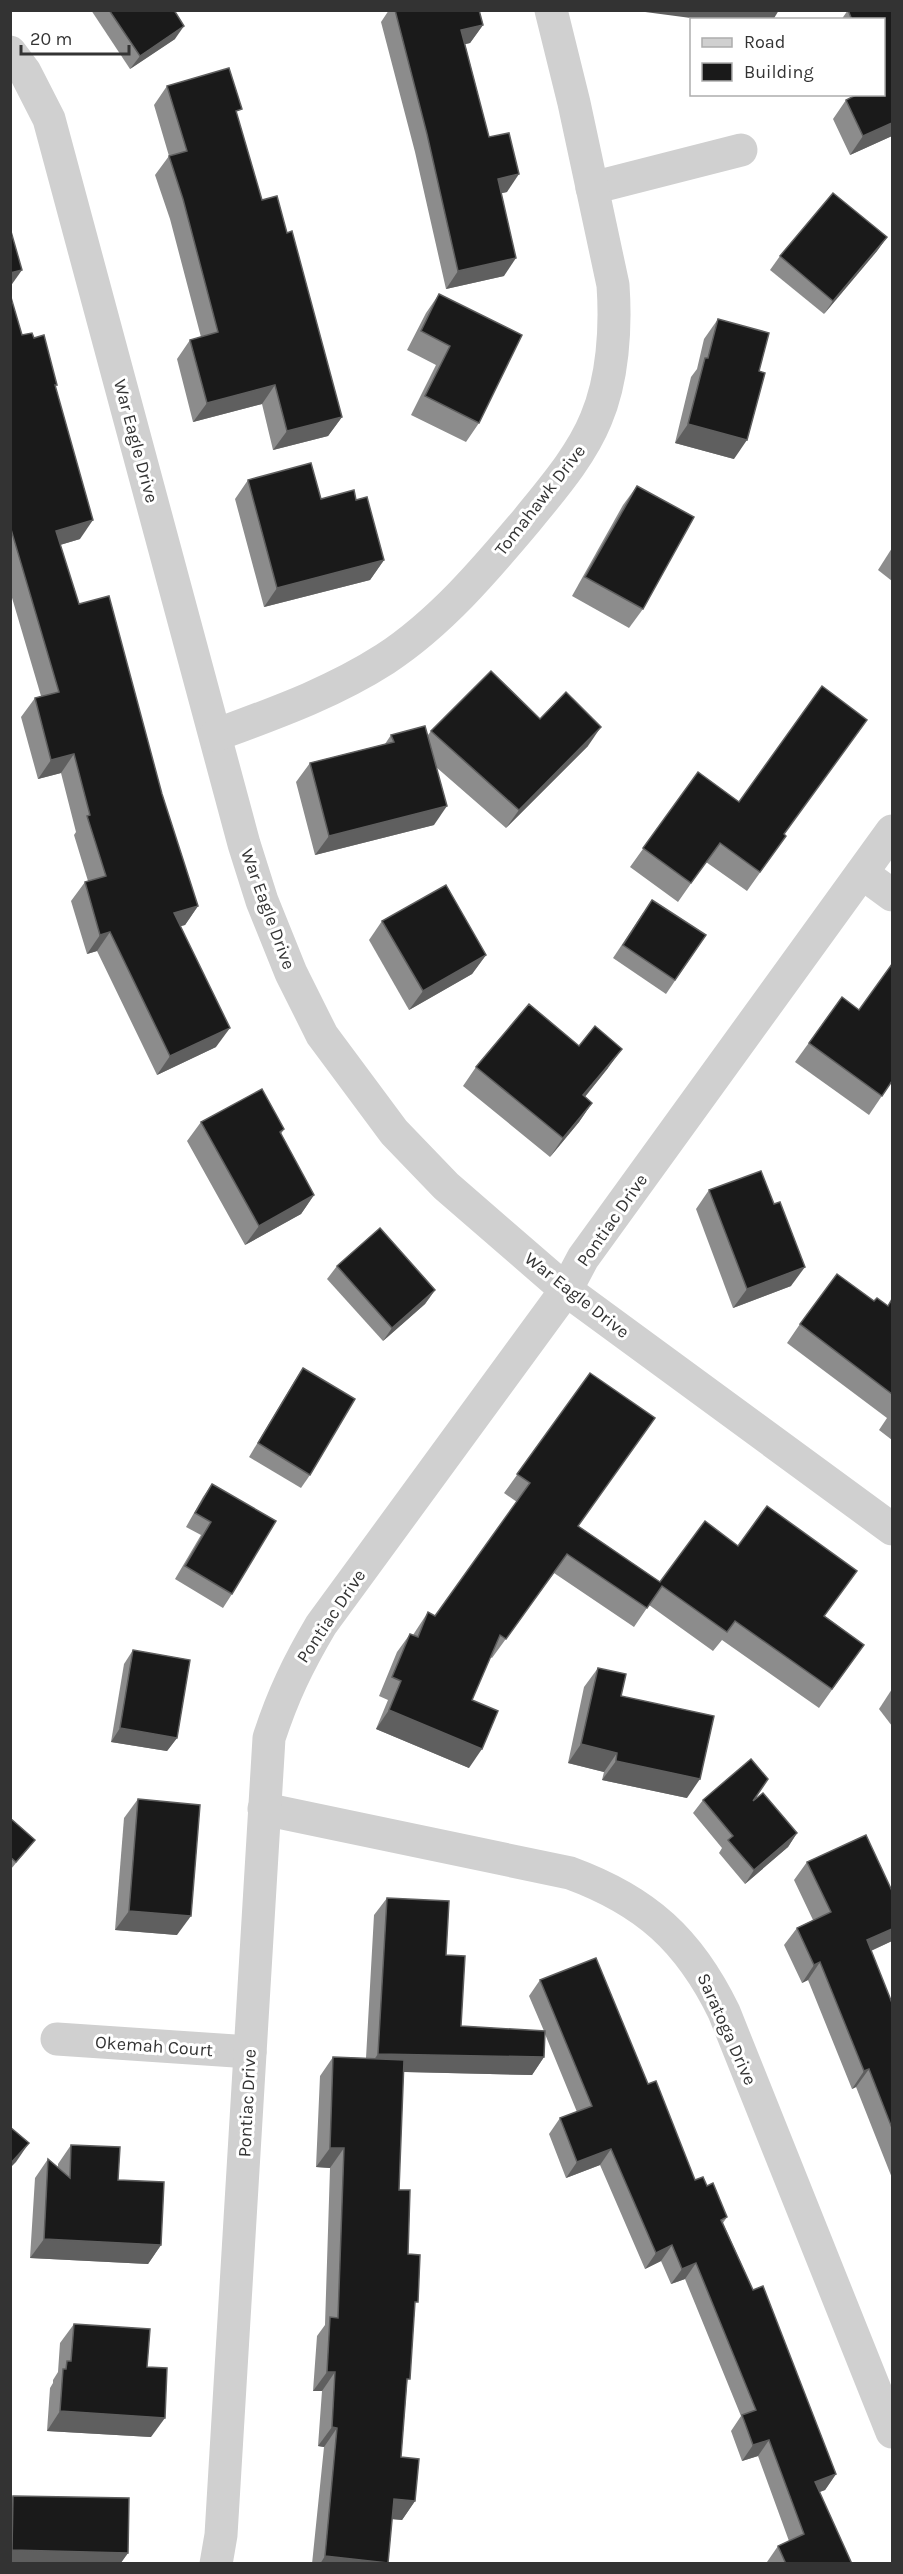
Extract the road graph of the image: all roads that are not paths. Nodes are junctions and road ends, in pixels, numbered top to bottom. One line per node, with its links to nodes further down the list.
1 (551, 10): 4 (street, Tomahawk Drive)
2 (10, 52): 5 (street, War Eagle Drive)
3 (741, 150): 4 (street)
4 (592, 188): 5 (street, Tomahawk Drive)
5 (216, 735): 9 (street, War Eagle Drive)
6 (892, 831): 7 (street, Pontiac Drive)
7 (862, 873): 8 (street); 9 (street, Pontiac Drive)
8 (892, 895)
9 (566, 1290): 10 (street, War Eagle Drive); 11 (street, Pontiac Drive)
10 (892, 1529)
11 (264, 1809): 13 (street, Pontiac Drive); 14 (street, Saratoga Drive)
12 (57, 2039): 13 (street, Okemah Court)
13 (250, 2052): 15 (street, Pontiac Drive)
14 (892, 2432)
15 (216, 2564)

